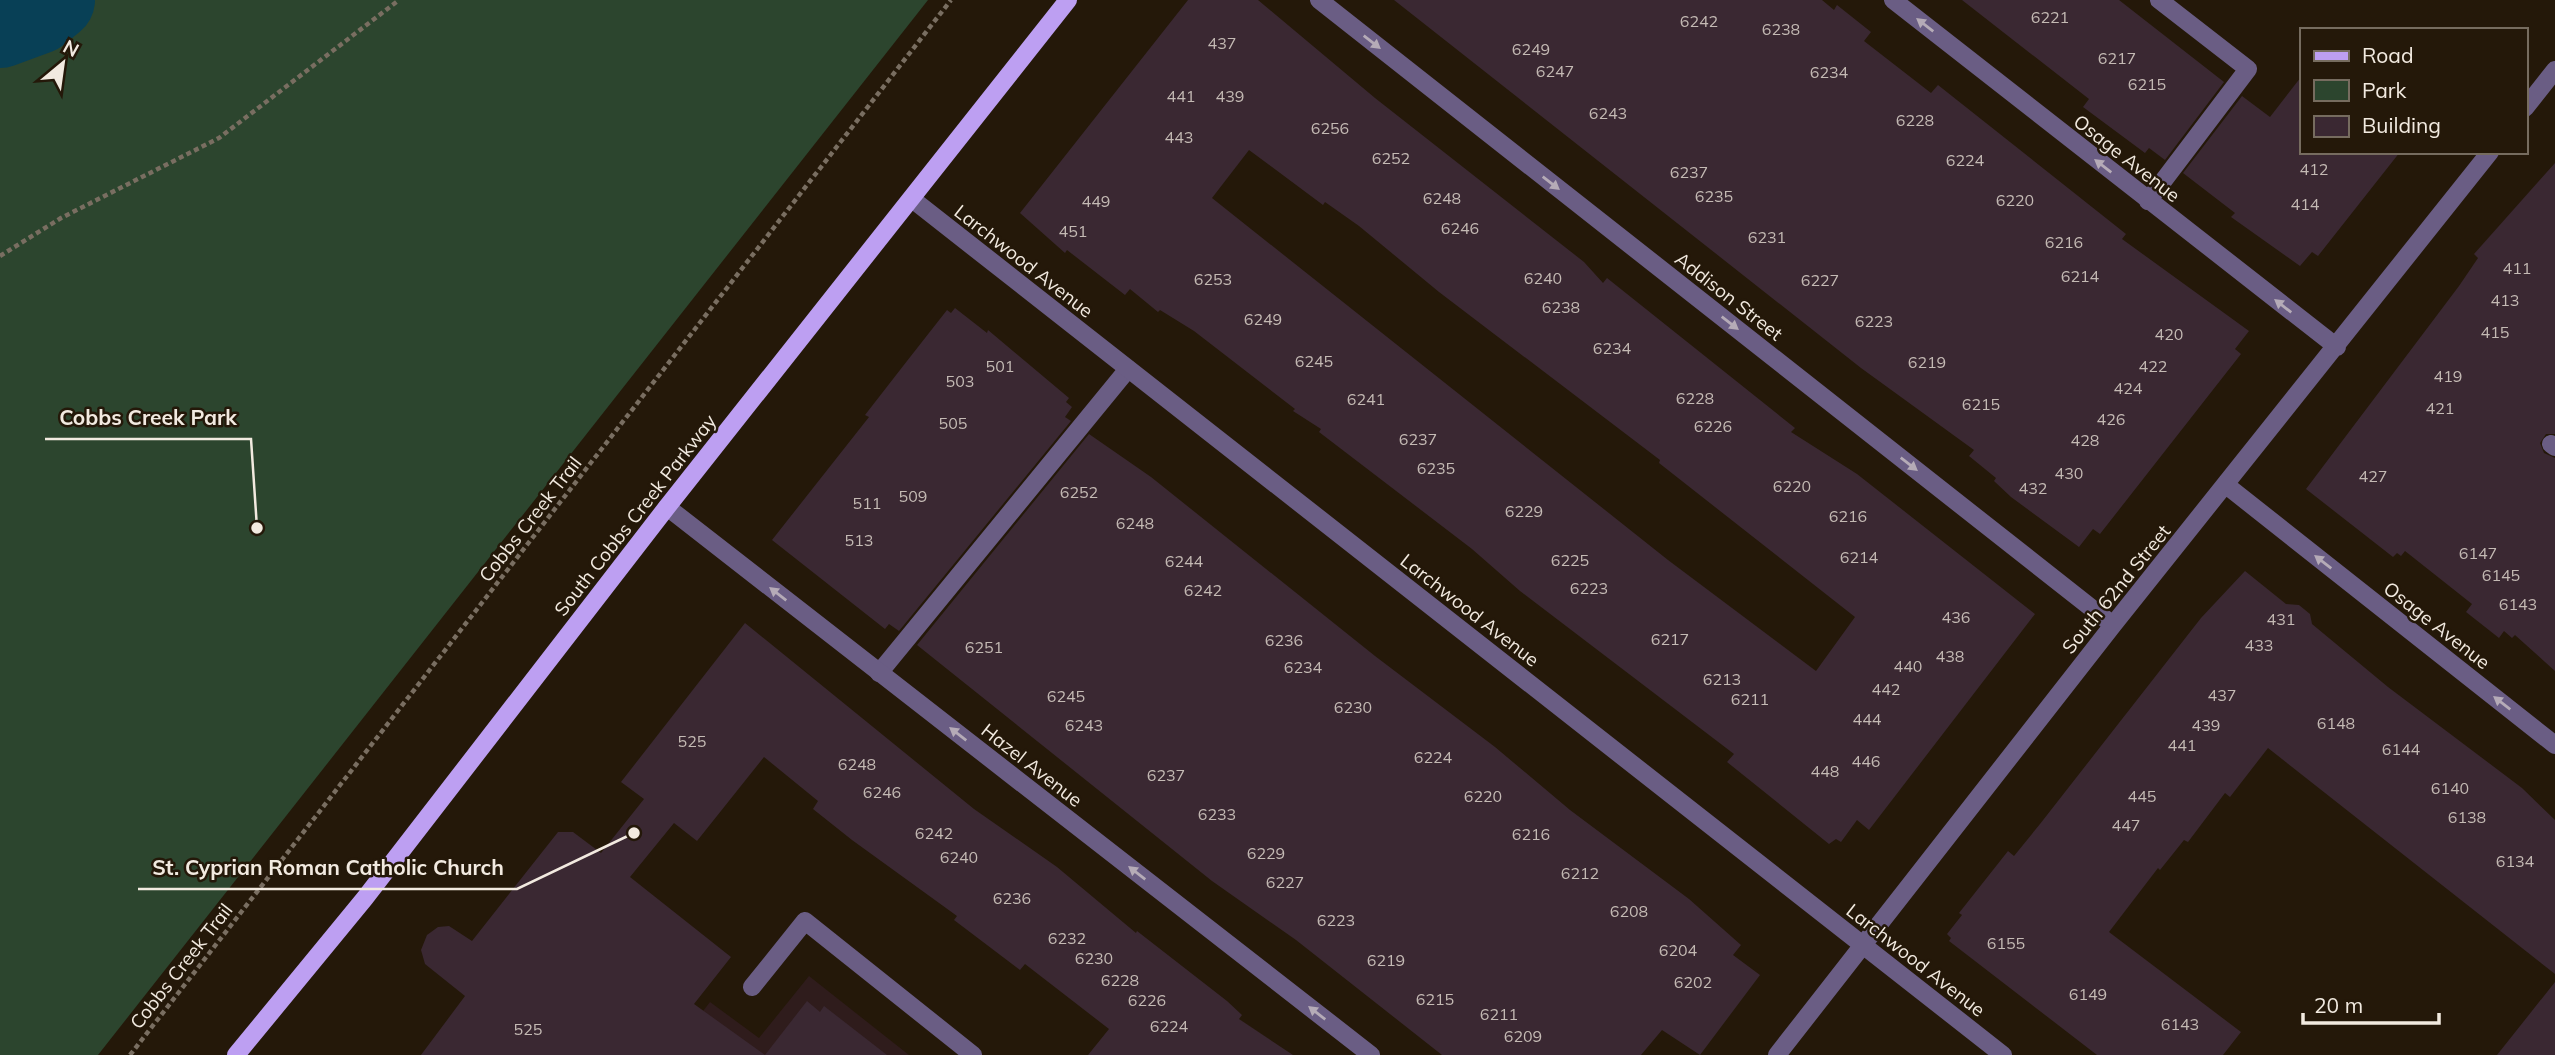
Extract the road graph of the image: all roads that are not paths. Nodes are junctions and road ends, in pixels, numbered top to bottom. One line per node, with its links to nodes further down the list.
1 (1068, 0): 8 (main road, South Cobbs Creek Parkway)
2 (1319, 0): 14 (street, Addison Street, one-way to 14)
3 (1893, 0): 9 (street, Osage Avenue, one-way to 3)
4 (2159, 0): 9 (street)
5 (2555, 70): 6 (street)
6 (2527, 105)
7 (2488, 154): 10 (street, South 62nd Street)
8 (912, 199): 11 (street, Larchwood Avenue); 13 (main road, South Cobbs Creek Parkway)
9 (2148, 201): 10 (street, Osage Avenue, one-way to 9)
10 (2337, 347): 12 (street, South 62nd Street)
11 (1128, 369): 15 (street); 17 (street, Larchwood Avenue)
12 (2226, 485): 14 (street, South 62nd Street); 16 (street, Osage Avenue, one-way to 12)
13 (667, 507): 15 (street, Hazel Avenue, one-way to 13); 19 (main road, South Cobbs Creek Parkway)
14 (2113, 625): 17 (street, South 62nd Street)
15 (879, 673): 21 (street, Hazel Avenue, one-way to 15)
16 (2555, 746)
17 (1864, 946): 22 (street, South 62nd Street); 23 (street, Larchwood Avenue)
18 (752, 987): 20 (street)
19 (236, 1055)
20 (973, 1055)
21 (1371, 1055)
22 (1777, 1055)
23 (2003, 1055)

